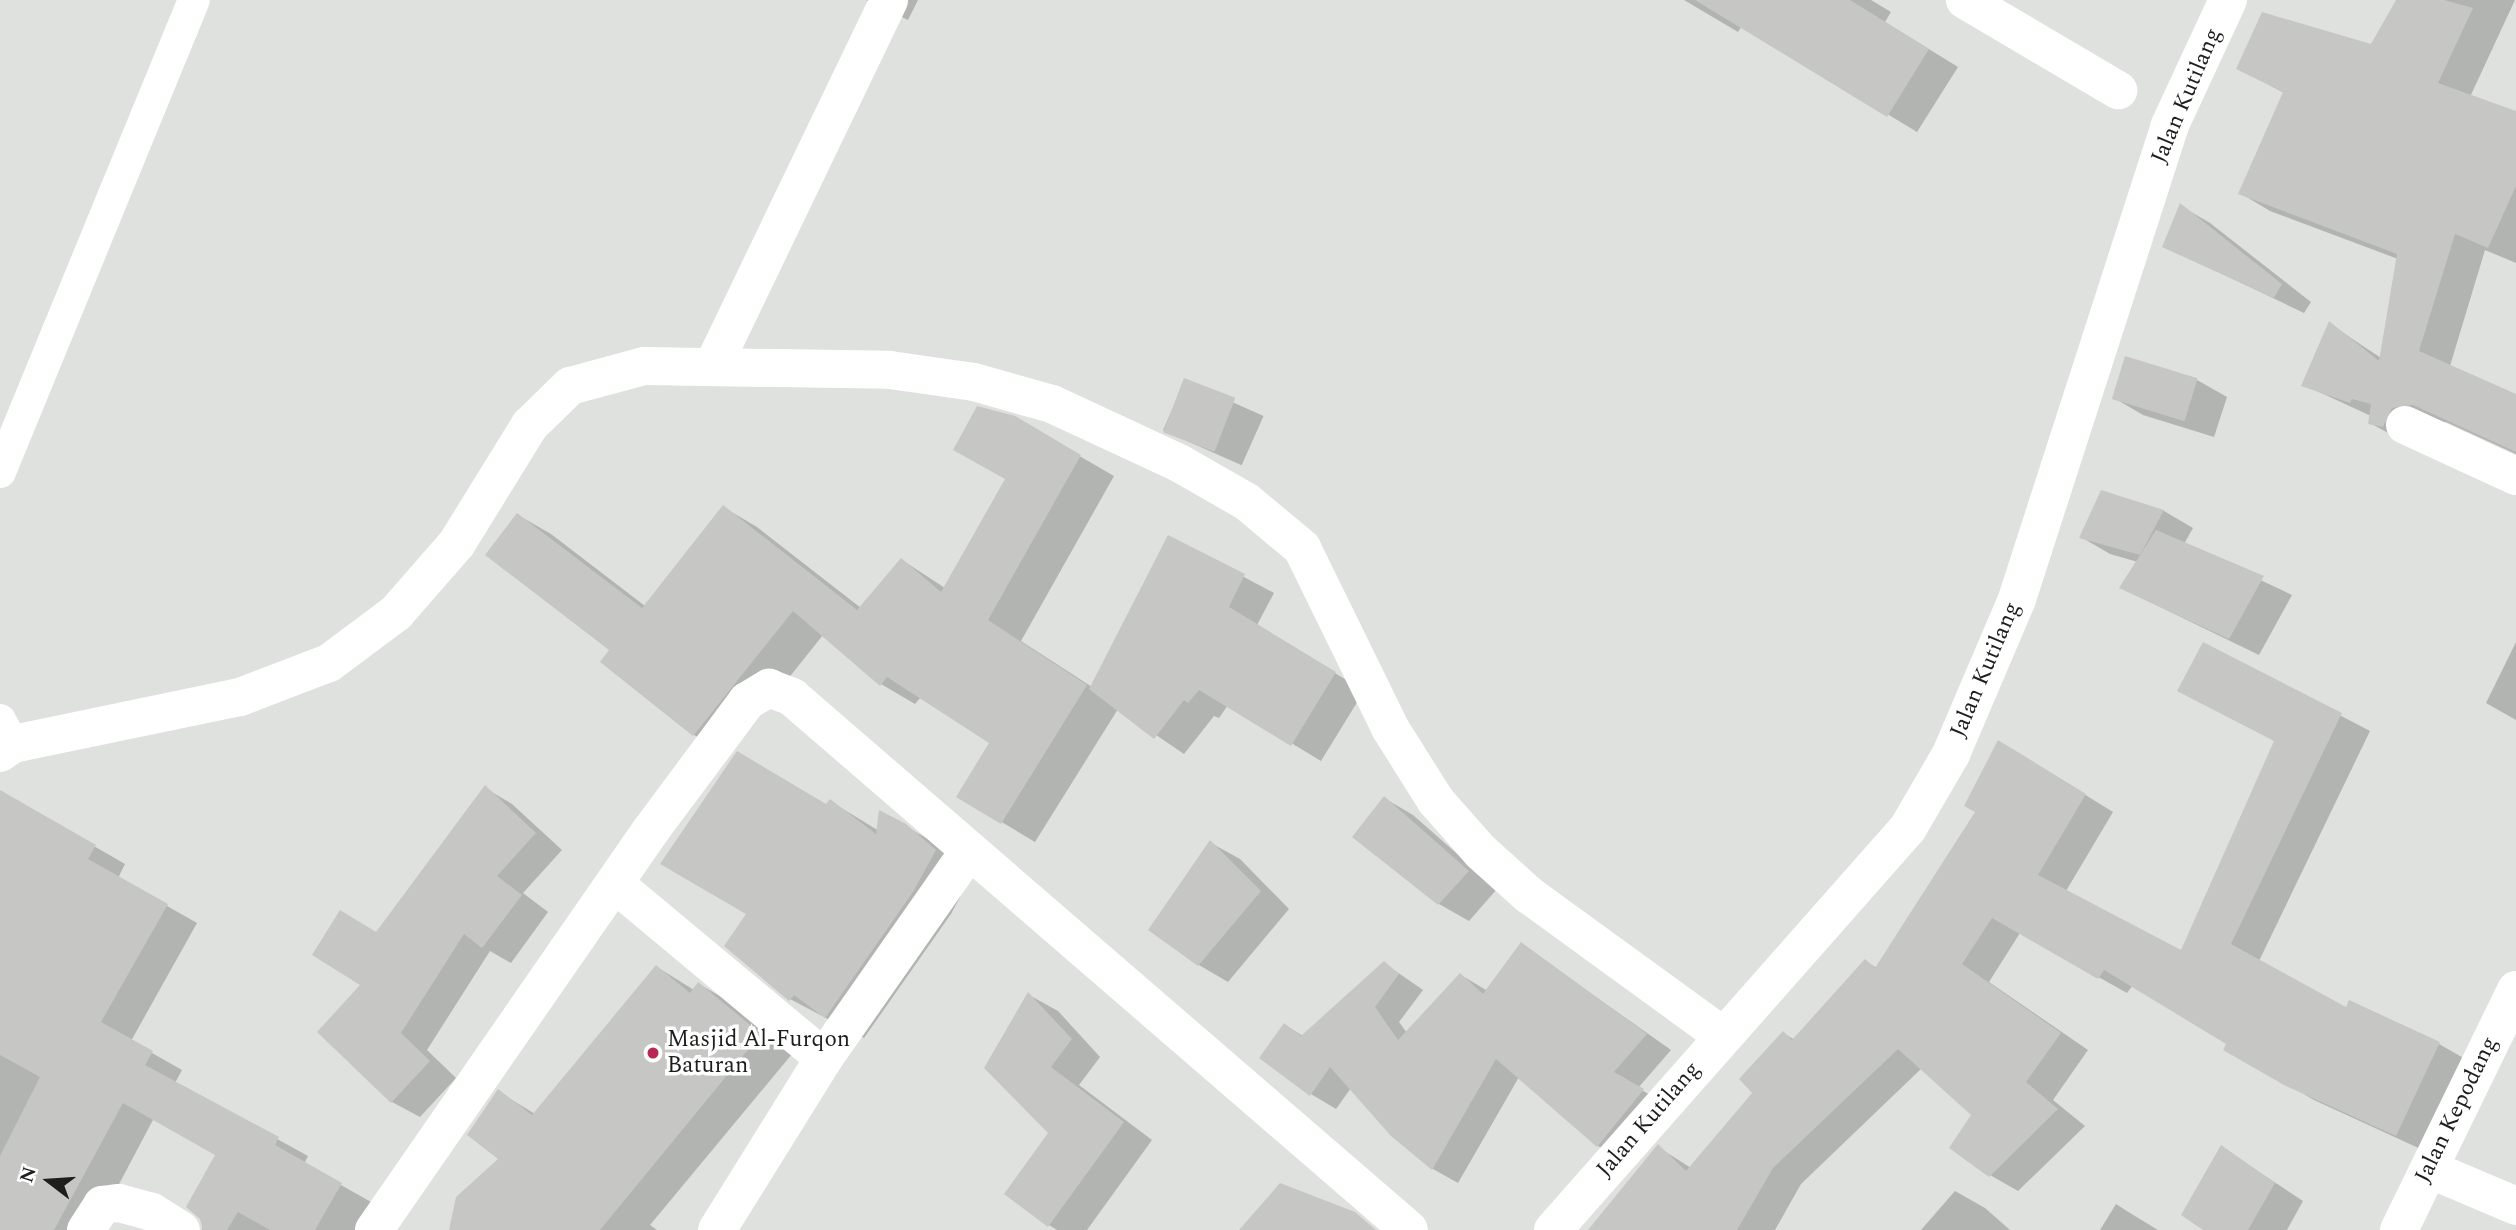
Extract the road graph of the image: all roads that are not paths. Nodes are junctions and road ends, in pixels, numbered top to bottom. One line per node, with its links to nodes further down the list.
1 (194, 0): 8 (lane)
2 (888, 0): 6 (street)
3 (1965, 0): 5 (street)
4 (2228, 0): 14 (street, Jalan Kutilang)
5 (2118, 90)
6 (713, 366): 10 (street); 14 (street)
7 (2406, 425): 9 (street)
8 (0, 472)
9 (2516, 476)
10 (4, 739)
11 (968, 852): 12 (street); 15 (street); 22 (street)
12 (615, 884): 15 (street); 20 (street)
13 (2516, 990): 16 (street, Jalan Kepodang)
14 (1723, 1036): 23 (street, Jalan Kutilang)
15 (824, 1058): 21 (street)
16 (2428, 1169): 17 (street); 24 (street, Jalan Kepodang)
17 (2516, 1206)
18 (86, 1230): 19 (street)
19 (181, 1230)
20 (374, 1230)
21 (717, 1230)
22 (1409, 1230)
23 (1553, 1230)
24 (2399, 1230)

